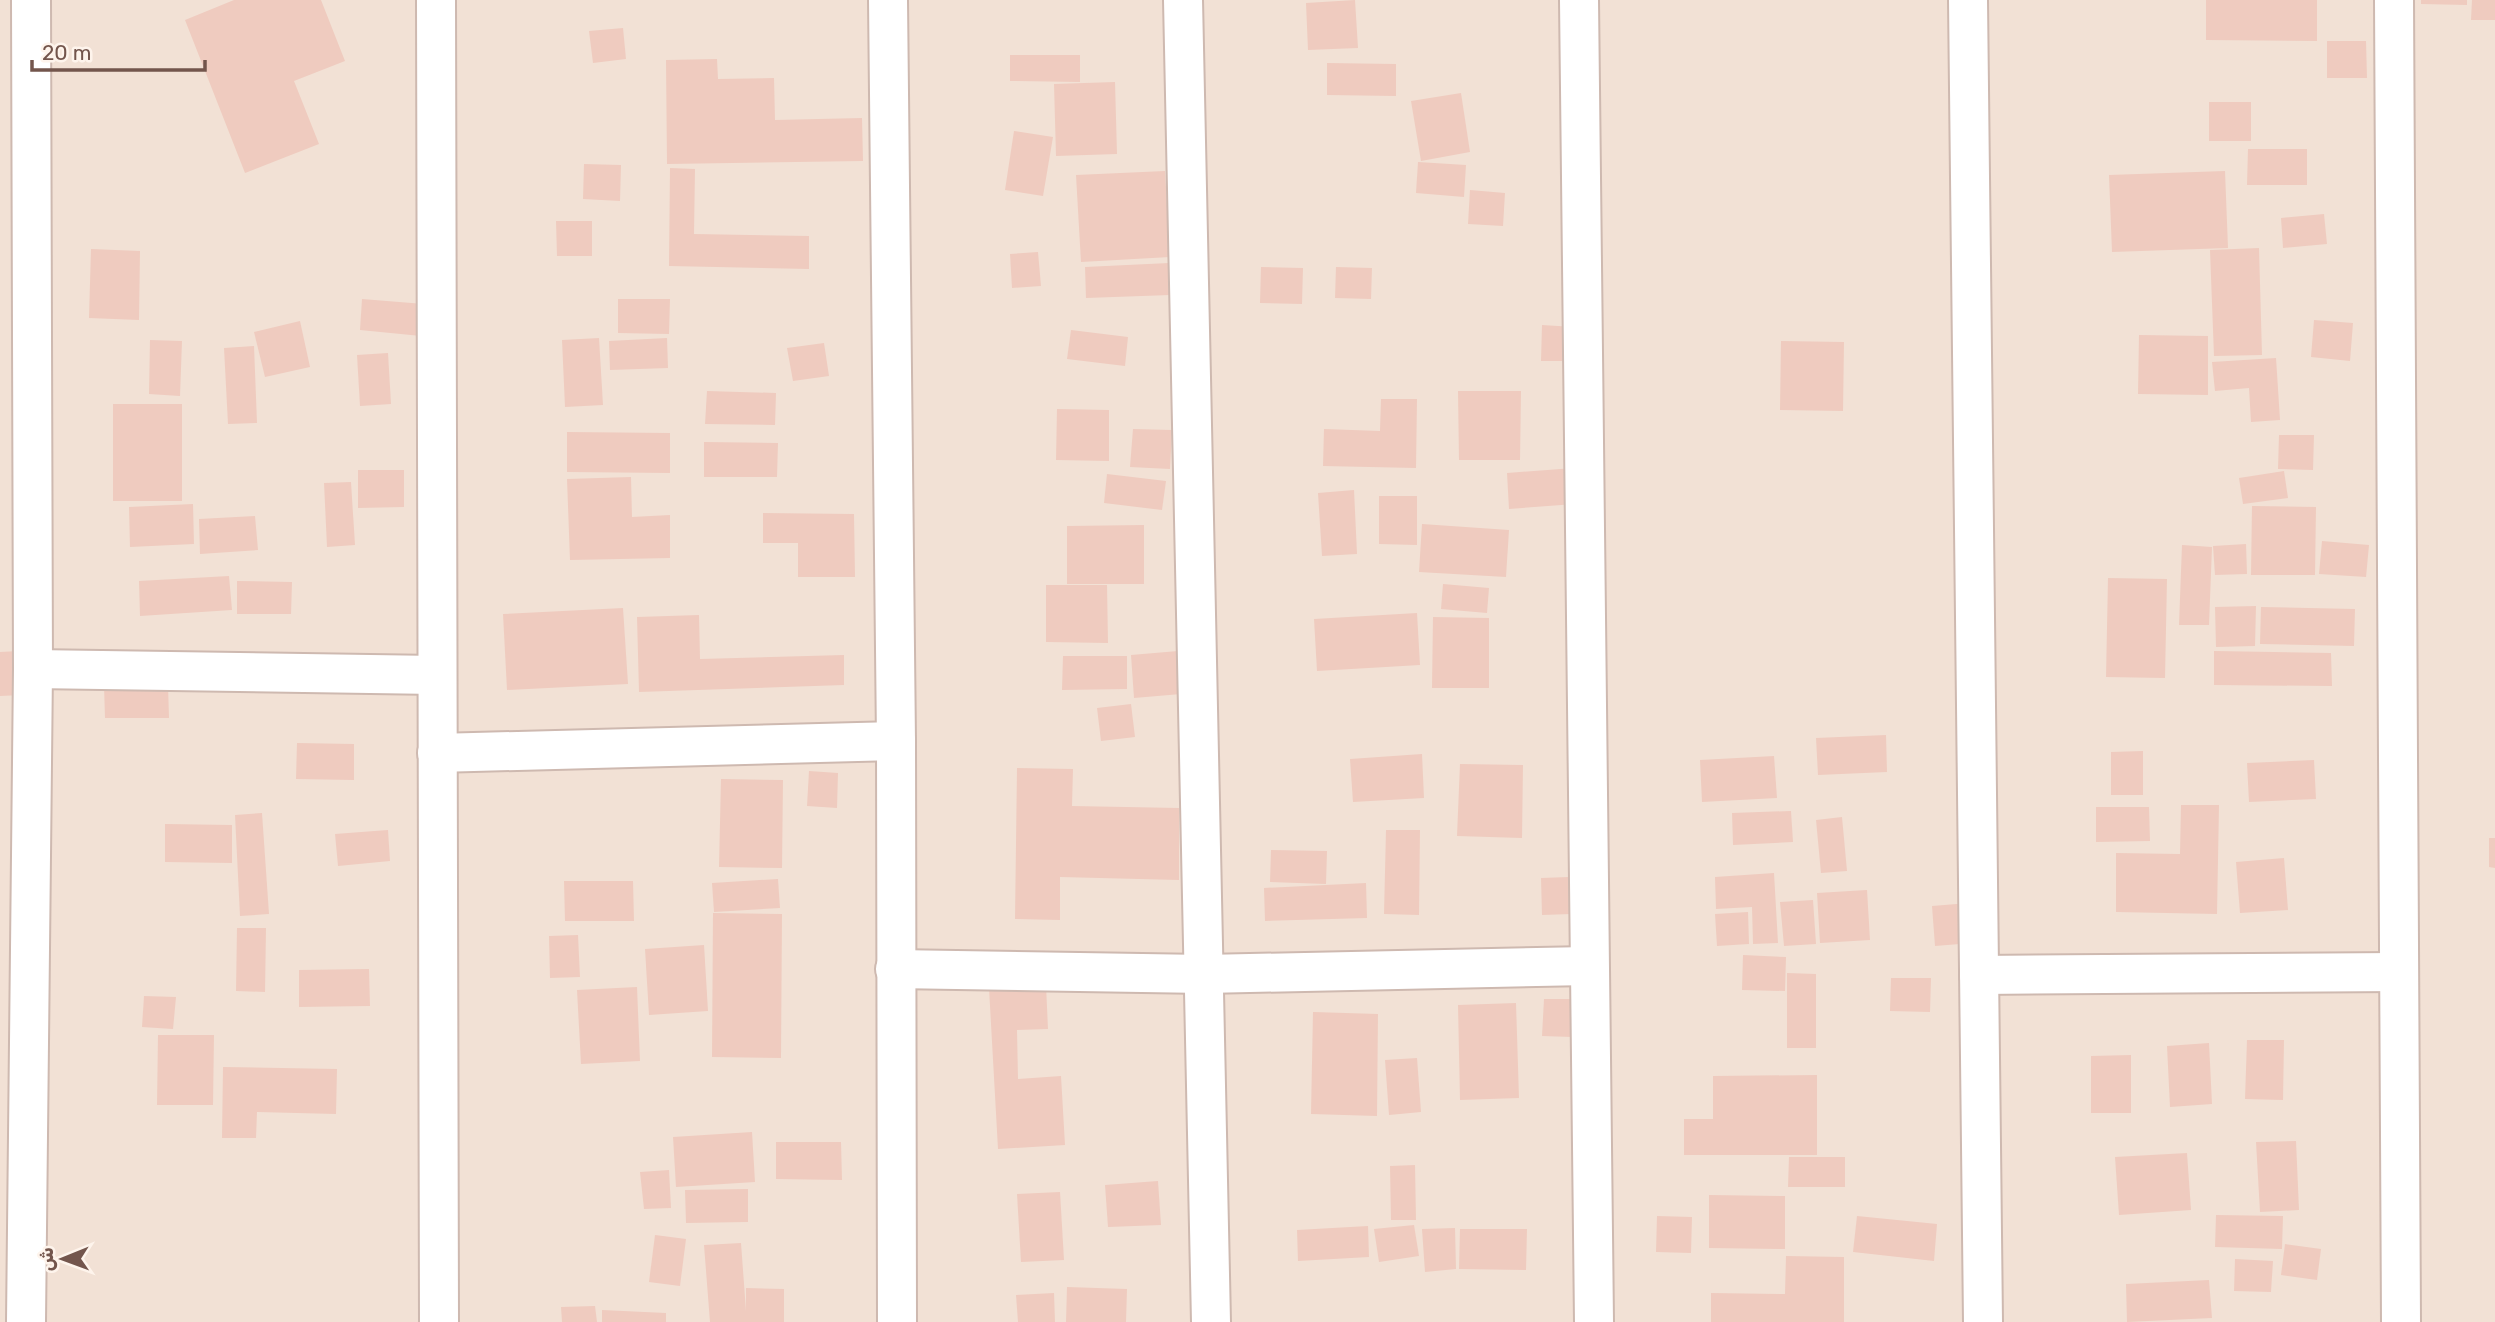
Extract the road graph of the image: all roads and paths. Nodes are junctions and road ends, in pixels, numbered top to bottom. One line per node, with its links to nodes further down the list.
1 (31, 0): 8 (street)
2 (436, 0): 9 (street)
3 (888, 0): 10 (street)
4 (1183, 0): 15 (street)
5 (1579, 0): 12 (street)
6 (1968, 0): 16 (street)
7 (2394, 0): 14 (street)
8 (33, 669): 9 (street); 17 (street)
9 (437, 675): 11 (street)
10 (896, 741): 11 (street); 13 (street)
11 (437, 753): 18 (street)
12 (1588, 966): 15 (street); 21 (street)
13 (895, 969): 15 (street); 19 (street)
14 (2399, 972): 16 (street); 23 (street)
15 (1205, 974): 20 (street)
16 (1979, 975): 22 (street)
17 (26, 1322)
18 (439, 1322)
19 (897, 1322)
20 (1211, 1322)
21 (1594, 1322)
22 (1983, 1322)
23 (2401, 1322)

